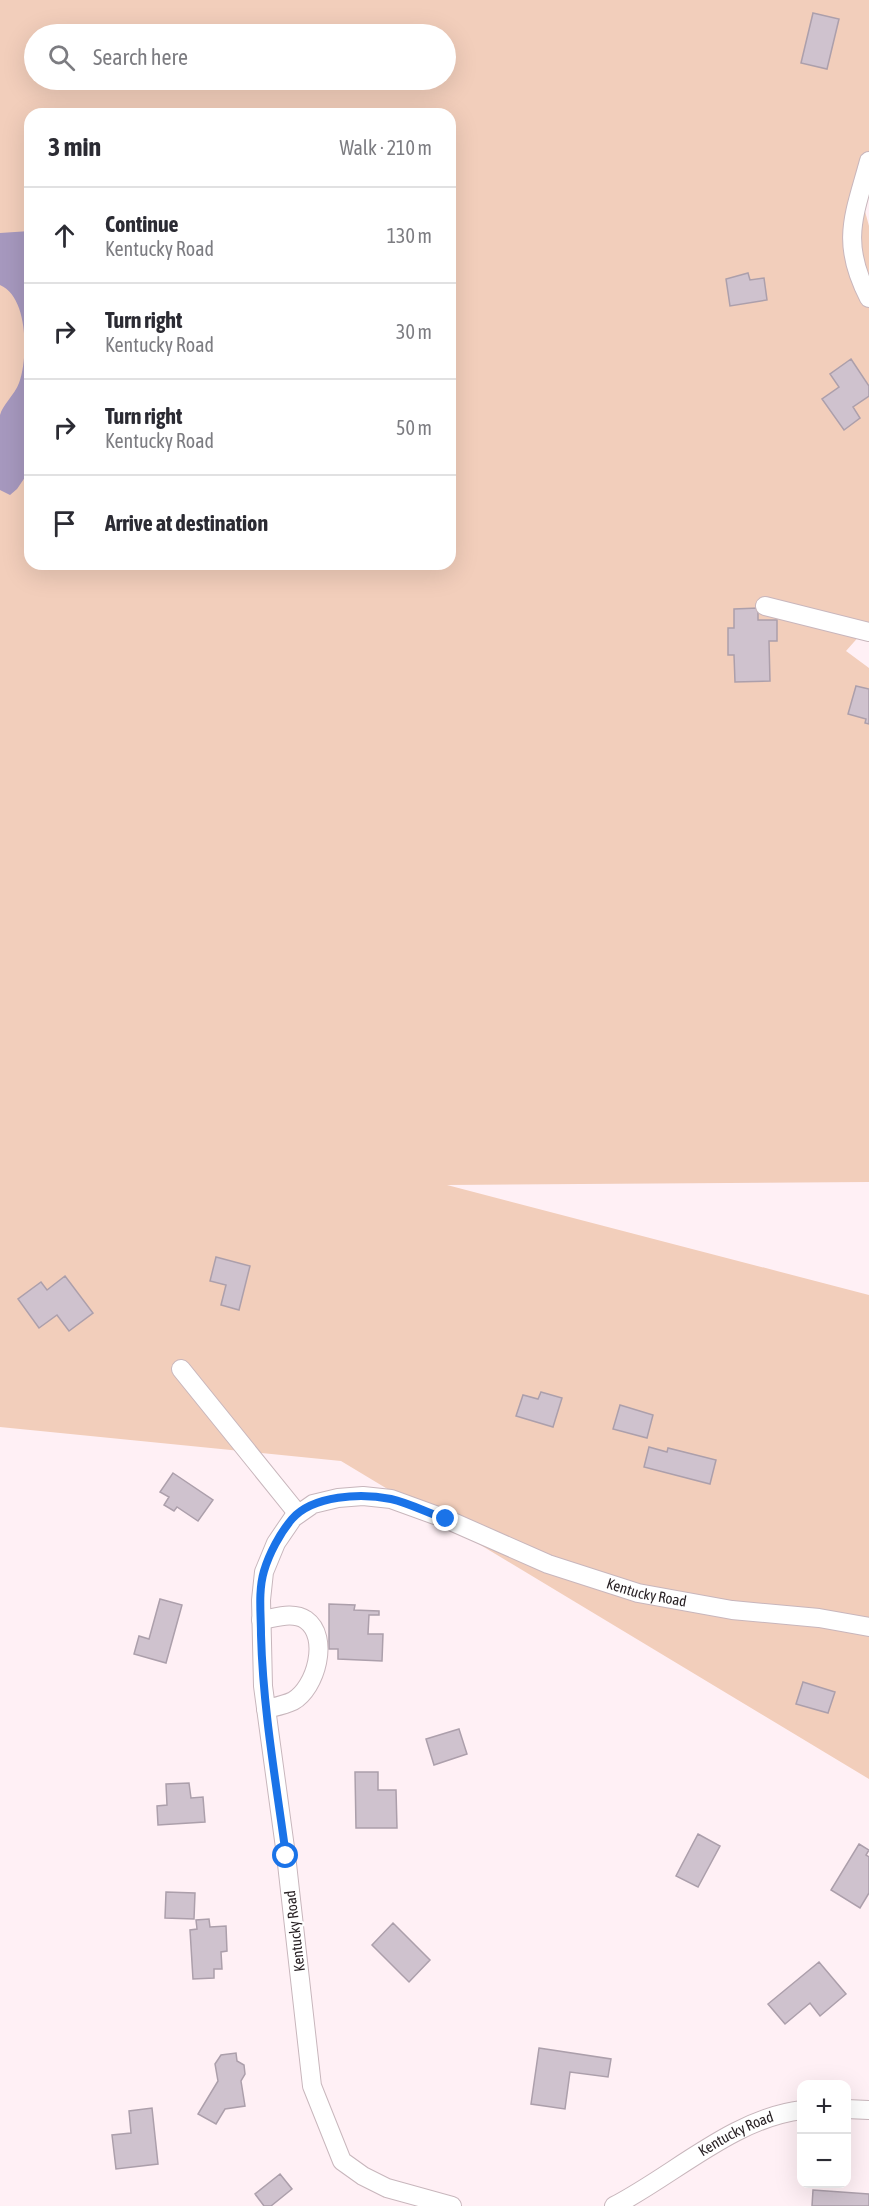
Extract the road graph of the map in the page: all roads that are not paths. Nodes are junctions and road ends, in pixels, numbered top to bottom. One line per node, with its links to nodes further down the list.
1 (869, 161): 2 (street)
2 (869, 298)
3 (765, 606): 4 (street)
4 (869, 632)
5 (181, 1369): 6 (street)
6 (298, 1514): 7 (street, Kentucky Road); 8 (street, Kentucky Road)
7 (261, 1620): 9 (street, Kentucky Road); 9 (street)
8 (869, 1627)
9 (266, 1709): 13 (street, Kentucky Road)
10 (851, 2109): 11 (street)
11 (869, 2110)
12 (797, 2111): 14 (street, Kentucky Road)
13 (452, 2206)
14 (614, 2206)

